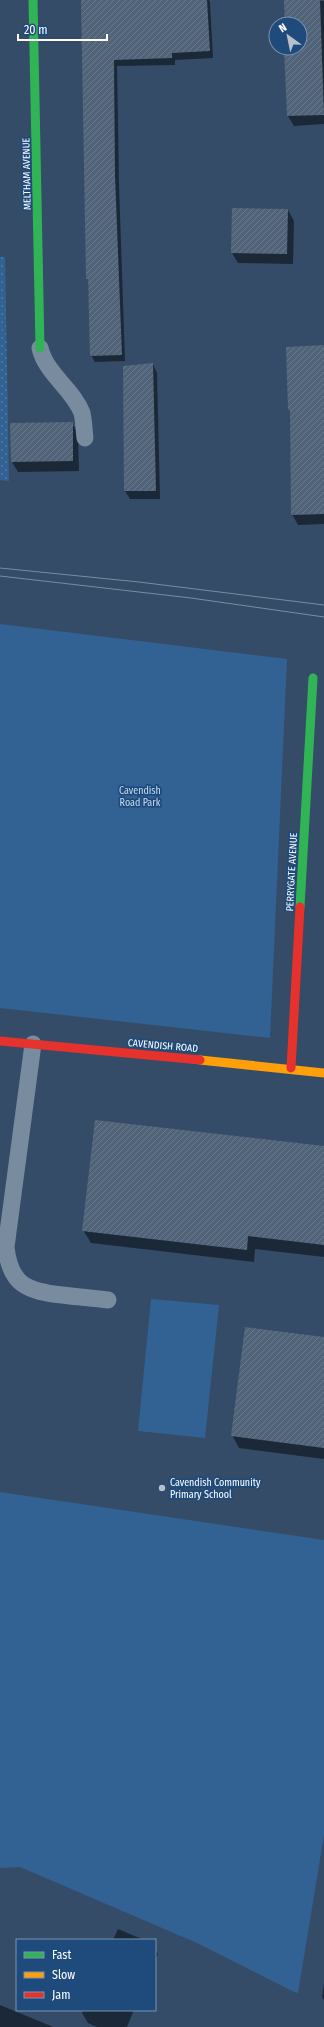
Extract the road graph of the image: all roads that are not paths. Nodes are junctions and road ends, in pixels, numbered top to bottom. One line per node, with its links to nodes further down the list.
1 (33, 0): 2 (street, MELTHAM AVENUE)
2 (40, 348): 3 (lane)
3 (84, 438)
4 (313, 678): 7 (street, PERRYGATE AVENUE)
5 (0, 1041): 6 (street, CAVENDISH ROAD)
6 (33, 1044): 7 (street, CAVENDISH ROAD); 9 (lane)
7 (291, 1068): 8 (street, CAVENDISH ROAD)
8 (324, 1073)
9 (108, 1300)

